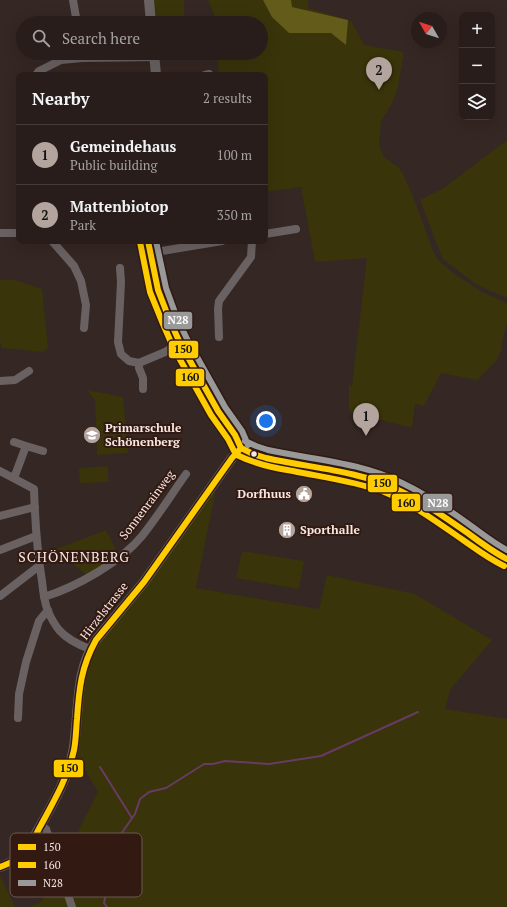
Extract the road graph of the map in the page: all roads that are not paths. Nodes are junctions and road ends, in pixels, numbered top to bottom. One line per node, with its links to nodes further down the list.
1 (73, 0): 3 (street)
2 (149, 0): 4 (street)
3 (76, 16)
4 (150, 16)
5 (61, 60): 7 (street)
6 (155, 60): 8 (street)
7 (38, 72)
8 (156, 72)
9 (296, 229): 12 (street)
10 (0, 232): 11 (street)
11 (16, 233)
12 (268, 234)
13 (55, 244): 19 (street)
14 (148, 244): 17 (street)
15 (199, 244): 17 (street)
16 (252, 244): 20 (street)
17 (150, 253): 21 (street)
18 (120, 268): 22 (street)
19 (84, 328)
20 (220, 337)
21 (180, 343): 22 (street); 28 (street)
22 (139, 364): 25 (street)
23 (29, 371): 24 (street)
24 (0, 381)
25 (143, 389)
26 (14, 442): 27 (street)
27 (26, 446): 29 (street); 32 (street)
28 (241, 448): 37 (street); 42 (street, Hirzelstrasse)
29 (43, 451)
30 (0, 471): 32 (street)
31 (186, 474): 40 (street, Sonnenrainweg)
32 (14, 478): 33 (street)
33 (35, 508): 34 (street); 35 (street)
34 (0, 516)
35 (36, 536): 36 (street); 38 (street)
36 (0, 550)
37 (507, 559)
38 (39, 566): 39 (street); 40 (street)
39 (0, 596)
40 (44, 597): 41 (street)
41 (48, 610): 42 (street); 43 (street)
42 (90, 650): 44 (street, Hirzelstrasse)
43 (18, 718)
44 (41, 825): 45 (street, Hirzelstrasse); 46 (street)
45 (36, 833)
46 (47, 833)
47 (10, 863): 48 (street, Hirzelstrasse)
48 (0, 866)
49 (69, 897): 50 (street)
50 (72, 907)

